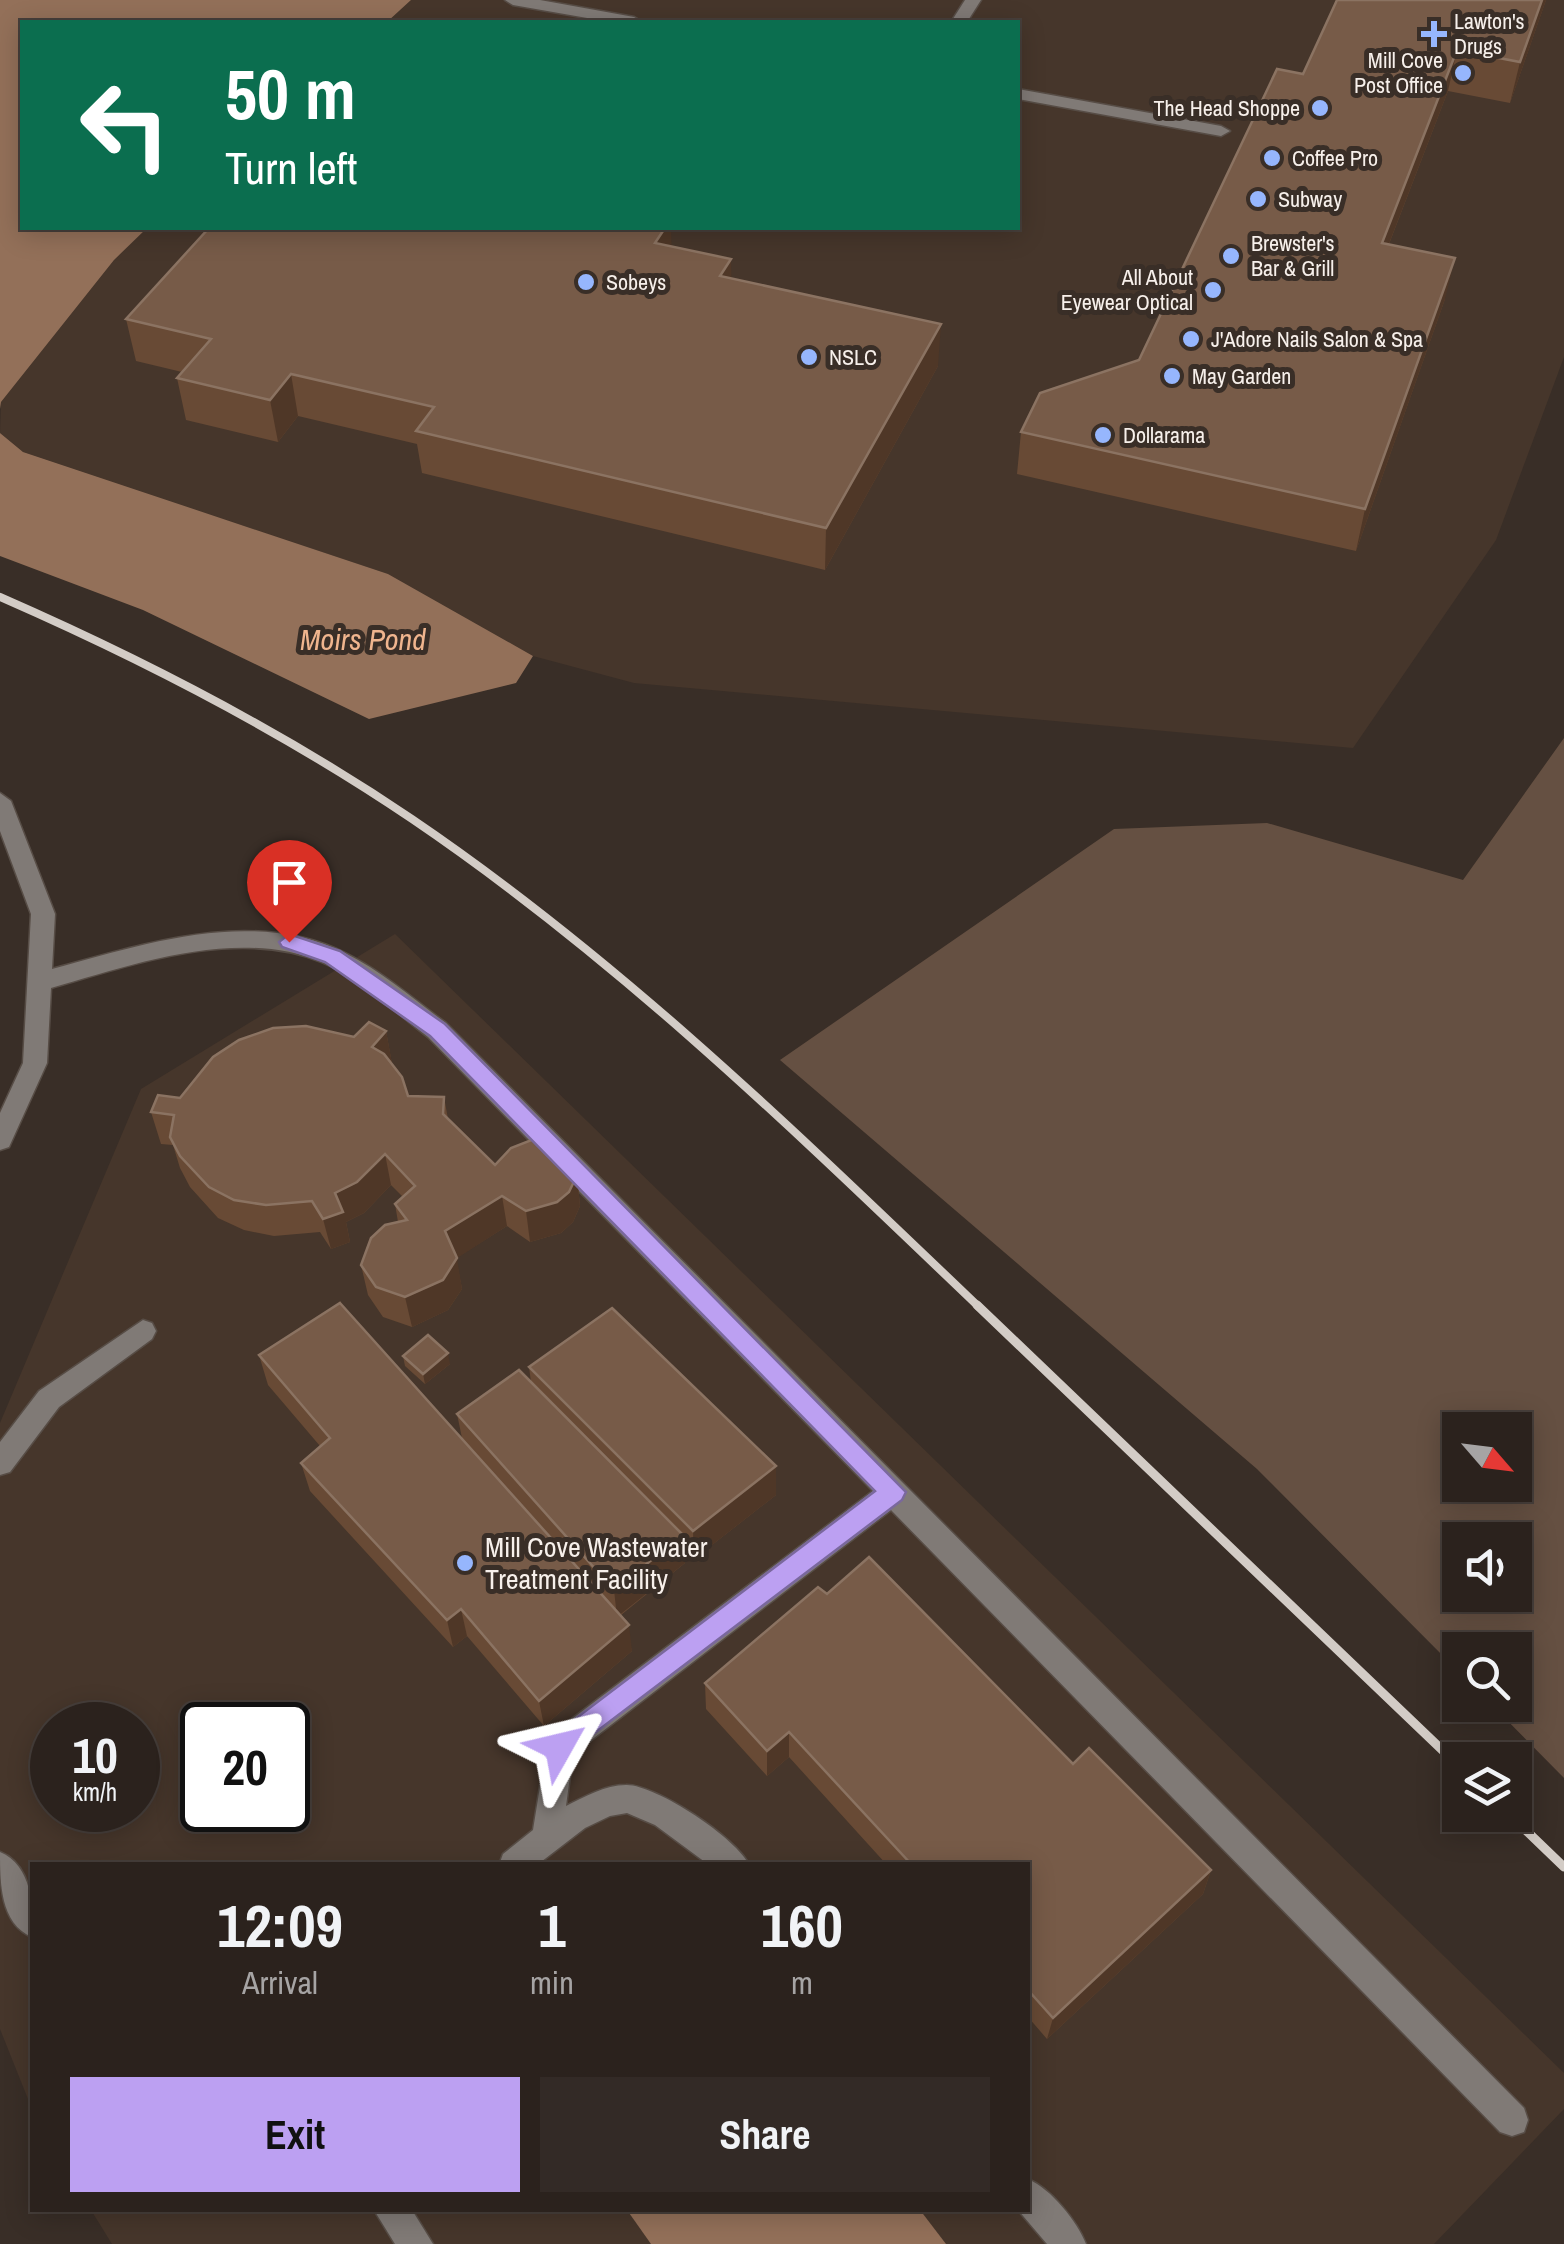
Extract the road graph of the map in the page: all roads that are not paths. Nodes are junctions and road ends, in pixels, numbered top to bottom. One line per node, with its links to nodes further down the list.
1 (513, 0): 2 (street)
2 (623, 20)
3 (1020, 94): 4 (street)
4 (1221, 132)
5 (0, 801): 6 (street)
6 (8, 849): 7 (street)
7 (39, 982): 8 (street); 11 (street)
8 (0, 1140)
9 (143, 1332): 10 (street)
10 (0, 1464)
11 (893, 1492): 12 (street); 17 (street)
12 (546, 1837): 13 (street); 14 (street)
13 (517, 1862)
14 (730, 1862)
15 (0, 1867): 16 (street)
16 (30, 1919)
17 (1512, 2120)
18 (1030, 2198): 21 (street)
19 (392, 2212): 20 (street)
20 (416, 2244)
21 (1069, 2244)

